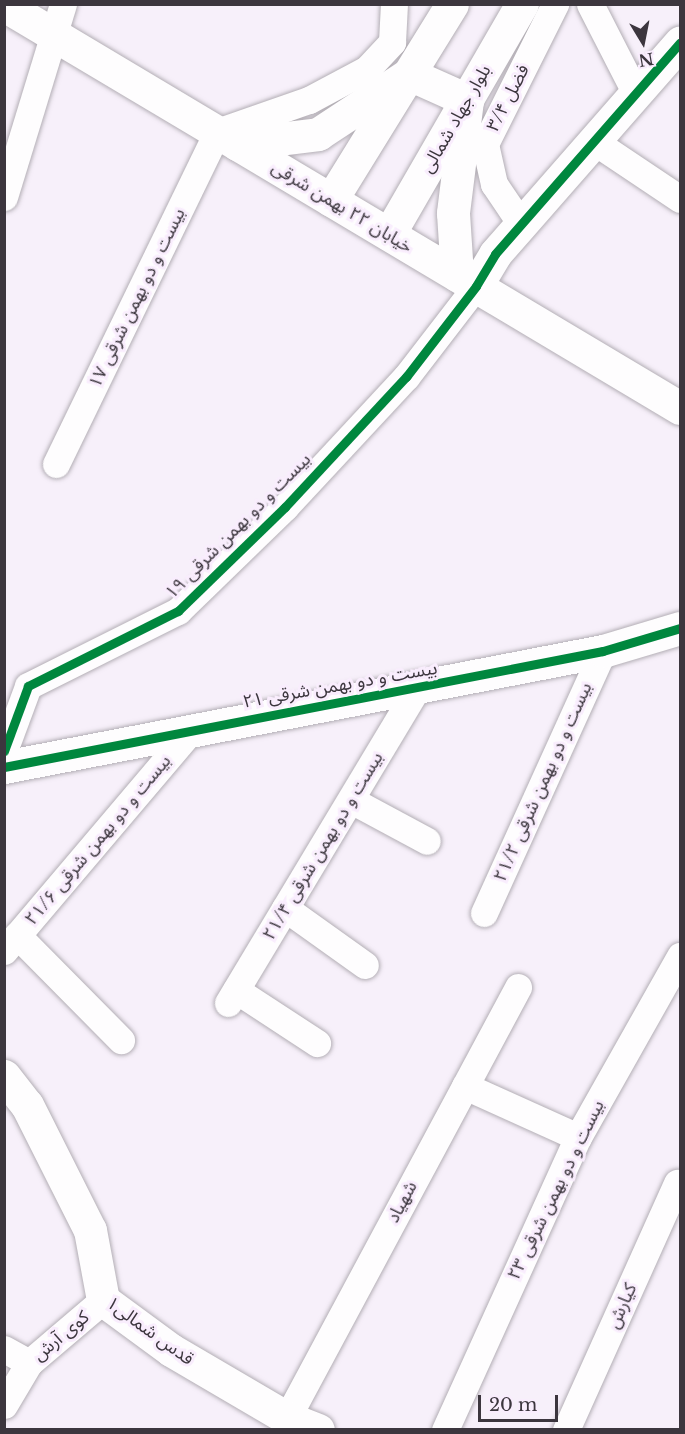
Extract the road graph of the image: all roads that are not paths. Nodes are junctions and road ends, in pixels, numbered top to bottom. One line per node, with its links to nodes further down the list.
1 (394, 4): 12 (street)
2 (452, 4): 9 (main road)
3 (522, 4): 11 (main road, بلوار جهاد شمالی)
4 (555, 4): 17 (street, فضل ۳/۴)
5 (590, 4): 10 (street)
6 (4, 5): 7 (main road, خیابان ۲۲ بهمن شرقی)
7 (59, 20): 12 (main road, خیابان ۲۲ بهمن شرقی); 14 (street)
8 (681, 43): 10 (main road)
9 (409, 74): 11 (main road); 12 (main road); 16 (main road)
10 (635, 92): 13 (main road)
11 (467, 100): 18 (main road, بلوار جهاد شمالی); 19 (main road)
12 (227, 138): 16 (main road, خیابان ۲۲ بهمن شرقی); 21 (street, بیست و دو بهمن شرقی ۱۷)
13 (592, 140): 15 (street); 17 (main road)
14 (4, 197)
15 (681, 199)
16 (331, 200): 18 (main road, خیابان ۲۲ بهمن شرقی)
17 (521, 224): 19 (main road)
18 (389, 234): 19 (main road, خیابان ۲۲ بهمن شرقی)
19 (466, 280): 20 (main road, خیابان ۲۲ بهمن شرقی); 26 (street, بیست و دو بهمن شرقی ۱۹)
20 (681, 408)
21 (56, 464)
22 (681, 628): 23 (main road, بیست و دو بهمن شرقی ۲۱)
23 (603, 651): 24 (main road, بیست و دو بهمن شرقی ۲۱); 31 (street, بیست و دو بهمن شرقی ۲۱/۲)
24 (417, 688): 25 (main road, بیست و دو بهمن شرقی ۲۱); 28 (street, بیست و دو بهمن شرقی ۲۱/۴)
25 (192, 729): 27 (main road, بیست و دو بهمن شرقی ۲۱); 32 (street, بیست و دو بهمن شرقی ۲۱/۶)
26 (4, 751)
27 (4, 767)
28 (351, 800): 29 (street); 30 (street, بیست و دو بهمن شرقی ۲۱/۴)
29 (427, 841)
30 (285, 909): 34 (street); 37 (street, بیست و دو بهمن شرقی ۲۱/۴)
31 (484, 913)
32 (11, 943): 36 (street)
33 (681, 956): 40 (street, بیست و دو بهمن شرقی ۲۳)
34 (365, 965)
35 (518, 987): 39 (street, شهیاد)
36 (121, 1040)
37 (317, 1043)
38 (4, 1076): 42 (main road, قدس شمالی۱)
39 (465, 1086): 40 (street); 46 (street, شهیاد)
40 (578, 1137): 48 (street, بیست و دو بهمن شرقی ۲۳)
41 (677, 1183): 49 (street, کیارش)
42 (103, 1300): 44 (street, کوی آرش); 46 (main road, قدس شمالی۱)
43 (4, 1349): 44 (street)
44 (28, 1363): 45 (street, کوی آرش)
45 (4, 1405)
46 (287, 1418): 47 (main road, قدس شمالی۱)
47 (318, 1430)
48 (445, 1430)
49 (566, 1430)

